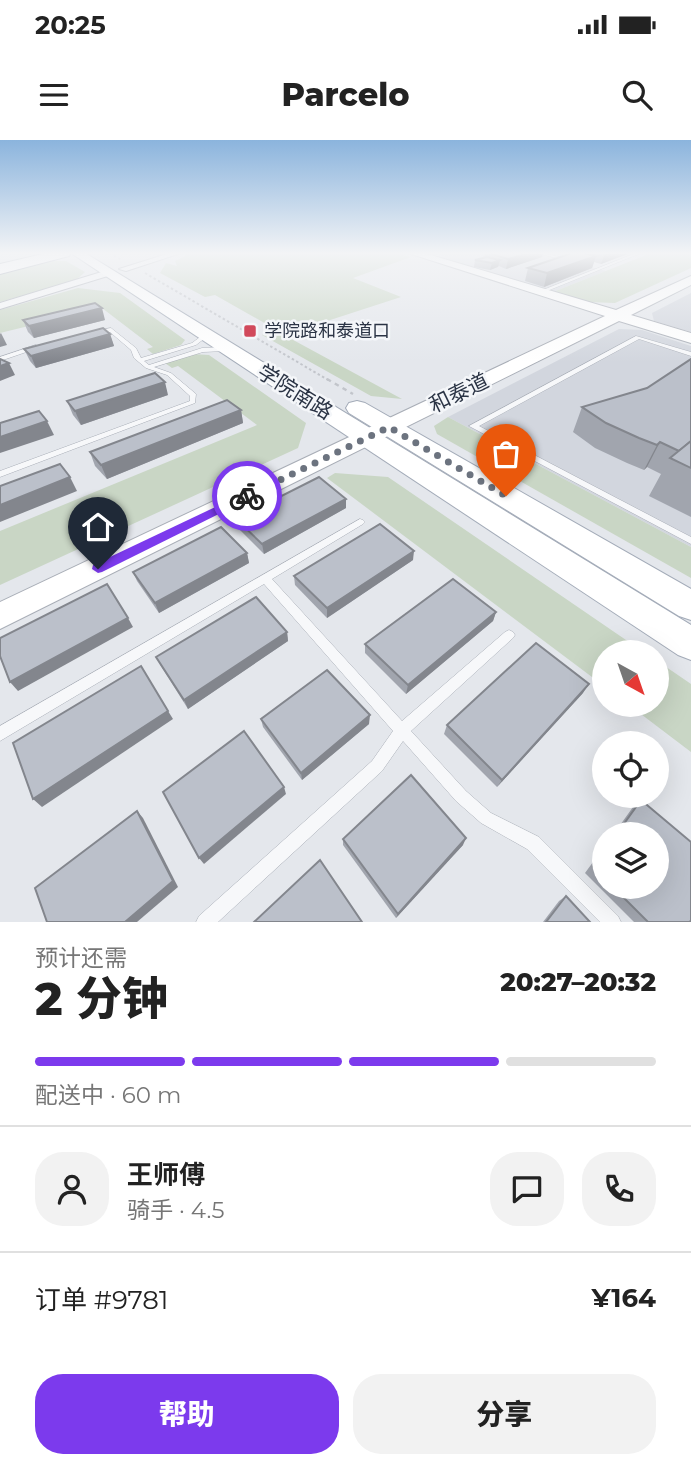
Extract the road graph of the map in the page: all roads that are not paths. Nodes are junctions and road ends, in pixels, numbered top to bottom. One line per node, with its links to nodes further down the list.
1 (48, 289): 8 (street)
2 (149, 289): 11 (main road, 学院南路)
3 (156, 289): 19 (main road, 学院南路)
4 (532, 289): 7 (street)
5 (546, 289): 7 (lane)
6 (672, 289): 9 (street, 和泰道)
7 (540, 292): 9 (street)
8 (0, 306)
9 (618, 316): 12 (street); 19 (street, 和泰道)
10 (91, 333): 17 (lane)
11 (206, 335): 14 (main road, 学院南路); 17 (lane)
12 (691, 338)
13 (51, 344): 16 (lane)
14 (227, 349): 18 (lane); 19 (main road, 学院南路)
15 (691, 354): 22 (lane)
16 (0, 359)
17 (140, 360): 18 (lane)
18 (148, 367): 20 (lane)
19 (378, 432): 24 (main road, 学院南路); 25 (street, 和泰道); 27 (main road, 学院南路)
20 (0, 474)
21 (360, 523): 23 (lane)
22 (691, 541)
23 (265, 578): 28 (lane); 29 (lane)
24 (691, 606)
25 (0, 616)
26 (509, 635): 28 (lane)
27 (691, 644)
28 (402, 730): 30 (lane); 31 (lane)
29 (0, 734)
30 (205, 922)
31 (612, 922)

